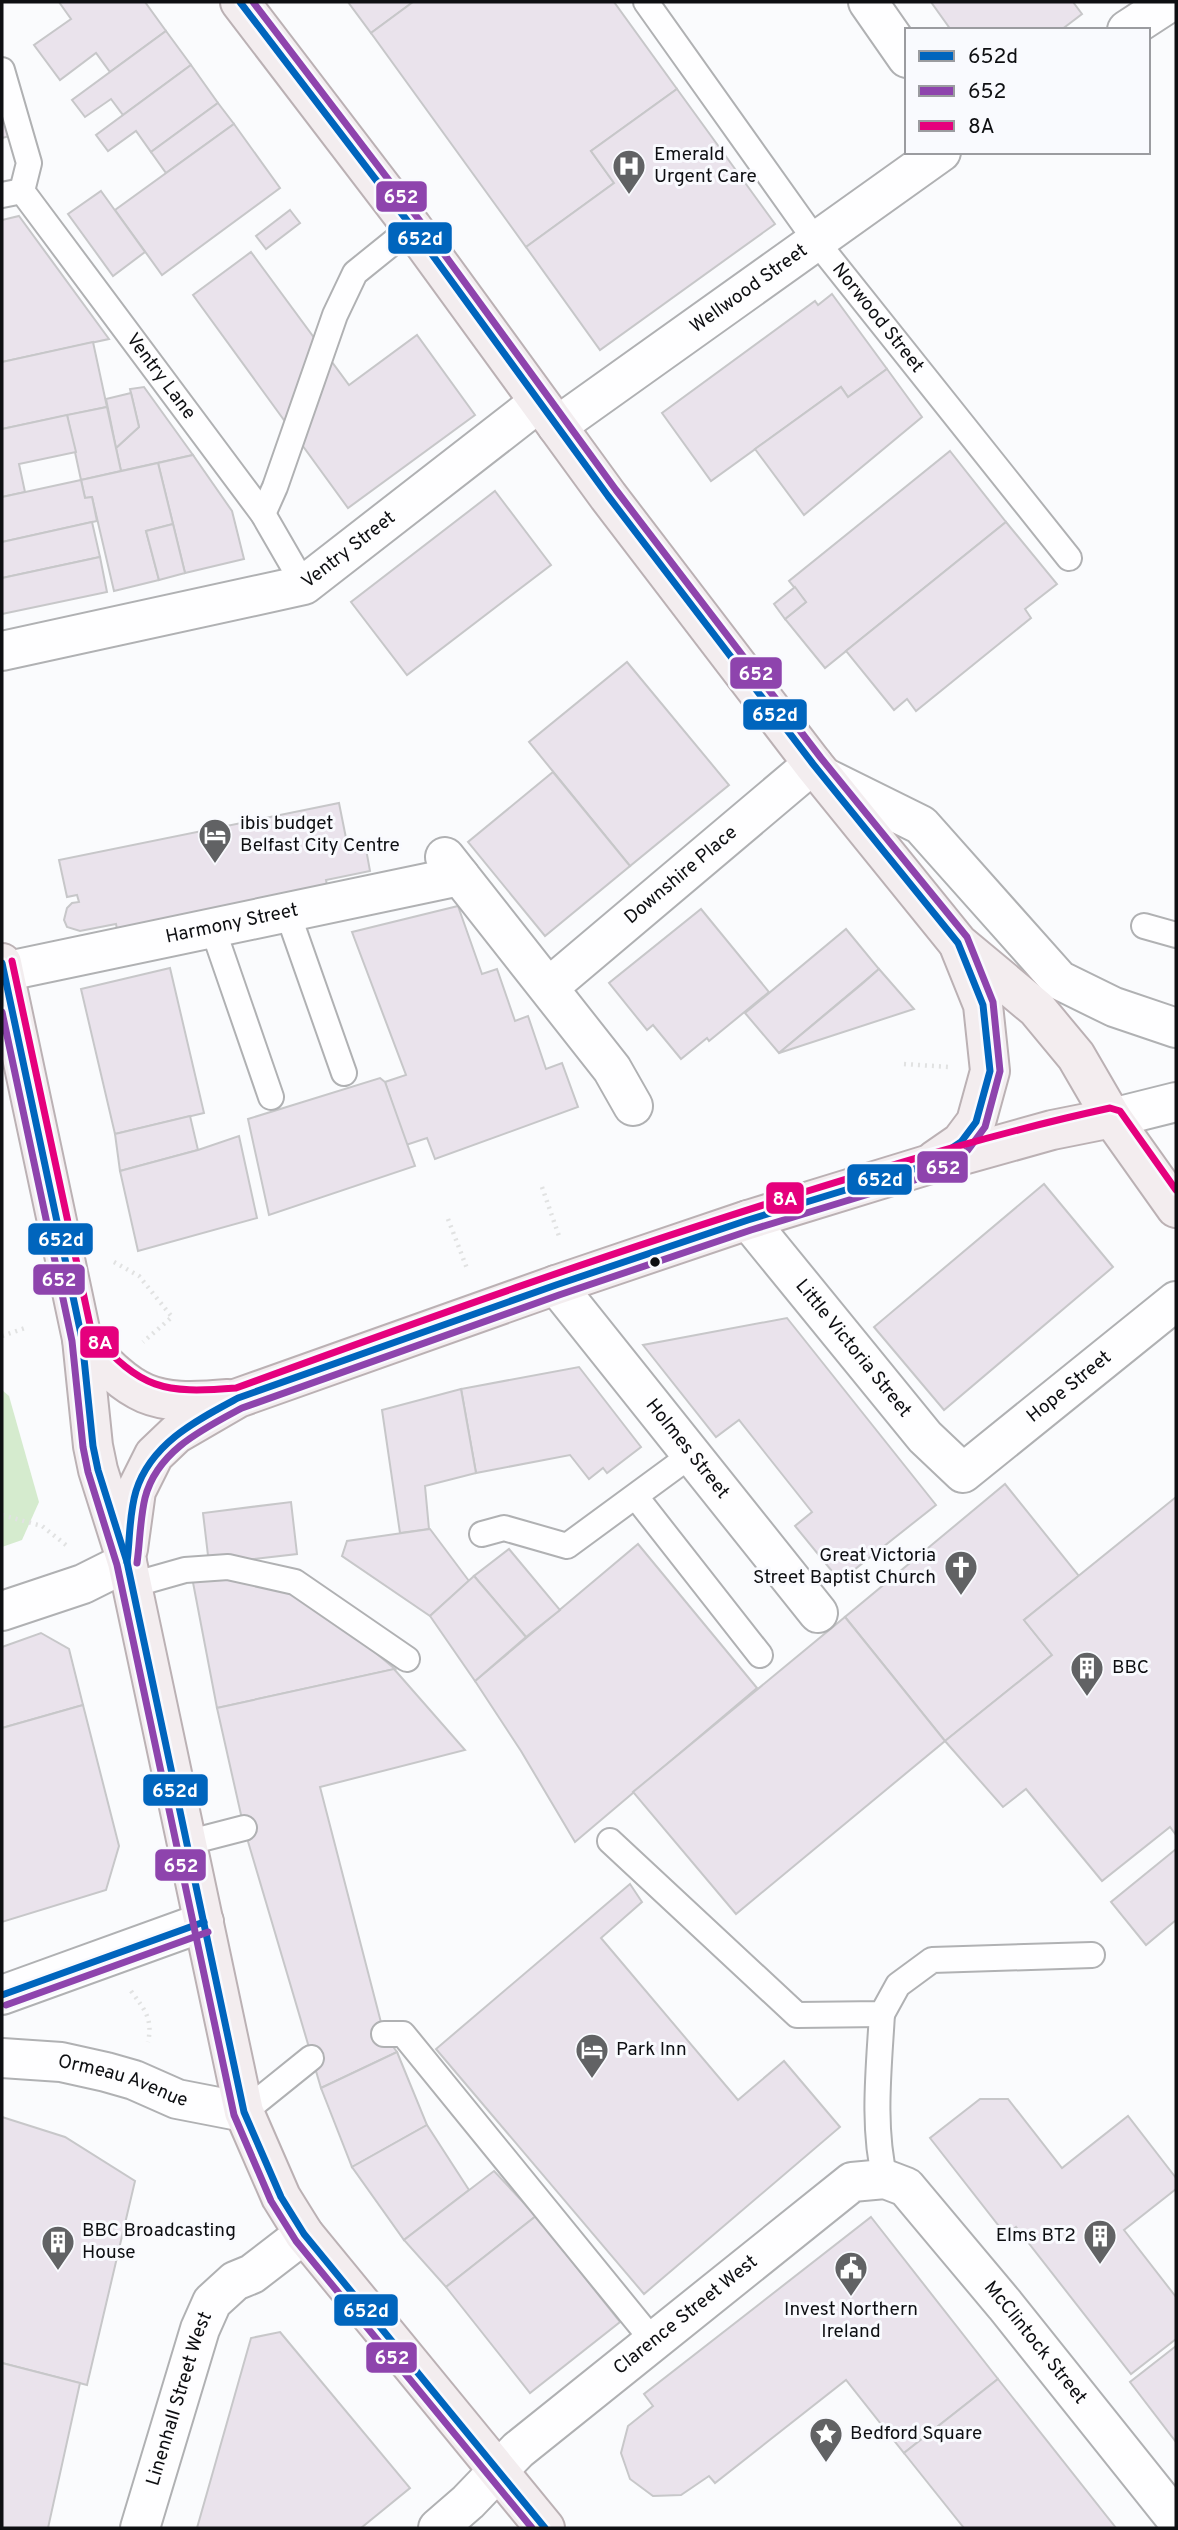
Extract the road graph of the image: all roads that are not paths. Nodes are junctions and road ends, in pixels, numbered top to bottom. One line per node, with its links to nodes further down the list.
1 (240, 2): 10 (main road)
2 (646, 2): 11 (lane, Norwood Street)
3 (868, 2): 6 (street)
4 (1170, 2): 5 (street)
5 (1130, 28)
6 (905, 55)
7 (2, 70): 9 (lane)
8 (937, 154): 11 (street, Wellwood Street)
9 (12, 193): 13 (lane, Ventry Lane)
10 (412, 227): 12 (main road); 13 (lane)
11 (816, 241): 12 (street, Wellwood Street); 14 (lane, Norwood Street)
12 (548, 414): 15 (street, Ventry Street); 17 (main road)
13 (263, 514): 15 (lane, Ventry Lane)
14 (1069, 558)
15 (304, 585): 16 (street, Ventry Street)
16 (2, 650)
17 (819, 770): 22 (main road); 24 (street, Downshire Place); 25 (street)
18 (288, 914): 20 (street, Harmony Street); 24 (street, Harmony Street); 26 (lane)
19 (1144, 926): 21 (lane)
20 (213, 929): 23 (street, Harmony Street); 27 (lane)
21 (1176, 935)
22 (958, 943): 30 (main road); 31 (main road)
23 (3, 967): 36 (main road)
24 (549, 987): 29 (street)
25 (1176, 1028)
26 (344, 1073)
27 (271, 1097)
28 (1176, 1102): 30 (street)
29 (633, 1106)
30 (1112, 1118): 31 (main road); 32 (main road)
31 (927, 1165): 33 (main road)
32 (1176, 1208)
33 (748, 1220): 34 (main road); 39 (street, Little Victoria Street)
34 (556, 1285): 37 (main road); 38 (street, Holmes Street)
35 (1176, 1301): 39 (street, Hope Street)
36 (82, 1339): 37 (main road); 42 (main road)
37 (237, 1398): 42 (main road)
38 (691, 1455): 40 (lane); 44 (street, Holmes Street)
39 (963, 1474)
40 (636, 1497): 41 (lane); 45 (lane)
41 (482, 1534)
42 (129, 1573): 43 (street); 46 (lane); 49 (main road)
43 (2, 1611)
44 (818, 1614)
45 (760, 1655)
46 (407, 1659)
47 (244, 1828): 49 (lane)
48 (610, 1841): 53 (lane)
49 (186, 1843): 50 (main road)
50 (204, 1922): 52 (street); 57 (main road)
51 (1092, 1955): 53 (lane)
52 (2, 1995)
53 (882, 2014): 58 (lane)
54 (384, 2034): 60 (lane)
55 (2, 2058): 57 (street, Ormeau Avenue)
56 (311, 2058): 57 (lane)
57 (244, 2112): 59 (main road)
58 (885, 2179): 60 (street, Clarence Street West); 62 (street, McClintock Street)
59 (304, 2234): 61 (main road); 63 (street, Linenhall Street West)
60 (654, 2342): 61 (street, Clarence Street West)
61 (498, 2472): 64 (street, Clarence Street West); 65 (main road)
62 (1176, 2519)
63 (139, 2528)
64 (438, 2528)
65 (545, 2528)

